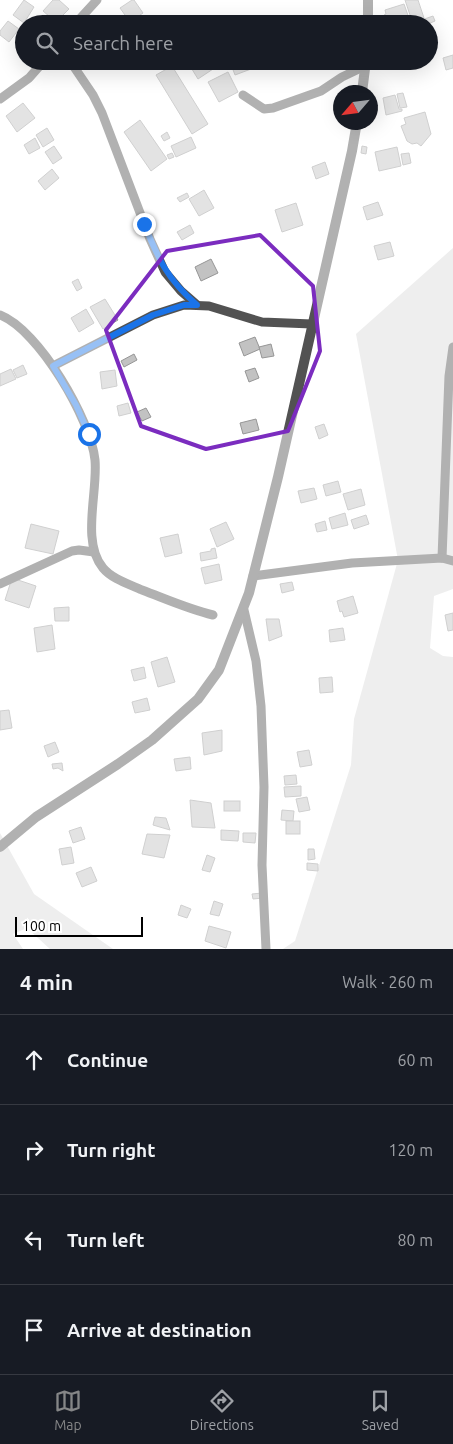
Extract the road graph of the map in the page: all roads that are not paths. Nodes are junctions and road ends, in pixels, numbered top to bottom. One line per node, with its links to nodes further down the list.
1 (97, 0): 3 (street)
2 (368, 0): 4 (street)
3 (83, 15)
4 (368, 15)
5 (36, 70): 11 (street)
6 (76, 70): 13 (street)
7 (355, 70): 10 (street)
8 (365, 70): 9 (street)
9 (363, 85)
10 (243, 95)
11 (0, 99)
12 (356, 130): 15 (street)
13 (197, 305): 15 (street); 17 (street)
14 (0, 315): 17 (street)
15 (312, 324): 21 (street)
16 (453, 347): 19 (street)
17 (53, 366): 18 (street)
18 (94, 552): 22 (street); 24 (street)
19 (442, 558): 20 (street); 21 (street)
20 (453, 561)
21 (253, 576): 23 (street)
22 (0, 584)
23 (244, 610): 25 (street); 26 (street)
24 (214, 615)
25 (0, 847)
26 (266, 949)

